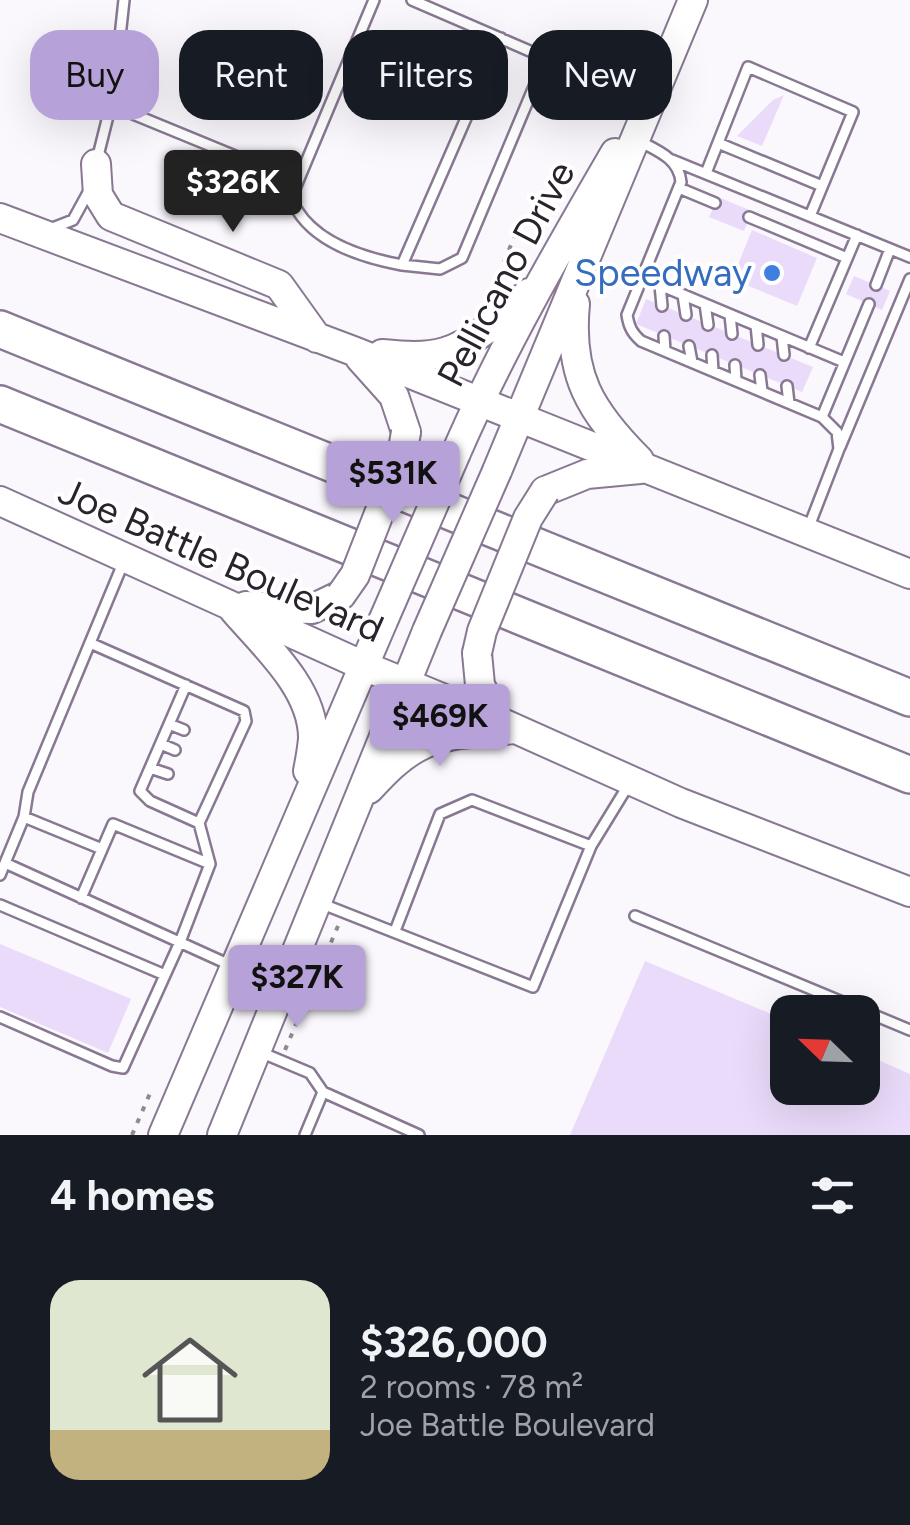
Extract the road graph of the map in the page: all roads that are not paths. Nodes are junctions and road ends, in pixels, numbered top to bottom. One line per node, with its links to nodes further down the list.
1 (124, 0): 5 (lane)
2 (374, 0): 21 (lane)
3 (412, 0): 6 (lane)
4 (693, 0): 7 (main road, Pellicano Drive)
5 (120, 30)
6 (482, 30)
7 (672, 51)
8 (528, 101): 31 (lane)
9 (107, 120): 17 (lane)
10 (146, 120): 21 (lane)
11 (465, 120): 31 (lane)
12 (634, 120): 35 (main road, Pellicano Drive)
13 (644, 120): 14 (main road, Pellicano Drive)
14 (636, 139): 16 (lane); 34 (main road, Pellicano Drive)
15 (718, 144): 18 (lane); 19 (lane); 19 (lane)
16 (672, 159): 18 (lane); 20 (lane)
17 (96, 164): 26 (lane); 50 (main road)
18 (706, 173): 23 (lane)
19 (822, 186): 23 (lane)
20 (678, 188): 22 (lane); 32 (lane)
21 (291, 198): 31 (lane)
22 (716, 203)
23 (810, 216): 27 (lane)
24 (0, 218): 26 (main road)
25 (749, 218): 30 (lane)
26 (40, 233): 50 (main road)
27 (856, 235): 28 (lane); 30 (lane)
28 (890, 249): 29 (lane); 37 (lane)
29 (910, 257)
30 (847, 258): 53 (lane)
31 (402, 265)
32 (643, 278): 36 (lane); 54 (lane)
33 (910, 279): 71 (lane)
34 (577, 280): 70 (main road, Pellicano Drive); 72 (main road)
35 (540, 282): 55 (main road); 66 (main road, Pellicano Drive)
36 (660, 285): 38 (lane); 41 (lane)
37 (876, 285)
38 (683, 294): 39 (lane); 43 (lane)
39 (706, 304): 42 (lane); 44 (lane)
40 (868, 304): 59 (lane)
41 (662, 306)
42 (730, 314): 45 (lane); 47 (lane)
43 (686, 315)
44 (708, 324)
45 (756, 325): 49 (lane); 51 (lane)
46 (0, 329): 82 (highway)
47 (732, 334)
48 (664, 336): 54 (lane)
49 (782, 336): 53 (lane); 57 (lane)
50 (317, 338): 55 (main road)
51 (758, 344)
52 (689, 346): 58 (lane)
53 (809, 348): 59 (lane)
54 (665, 351): 58 (lane)
55 (356, 352): 66 (main road); 77 (main road, bridge)
56 (712, 355): 61 (lane)
57 (784, 355)
58 (692, 362): 61 (lane)
59 (844, 362): 69 (lane)
60 (735, 365): 63 (lane)
61 (714, 371): 63 (lane)
62 (760, 375): 65 (lane)
63 (736, 380): 65 (lane)
64 (787, 386): 67 (lane)
65 (762, 391): 67 (lane)
66 (478, 401): 70 (main road); 79 (main road, Pellicano Drive, bridge)
67 (790, 402): 69 (lane)
68 (0, 404): 90 (highway)
69 (822, 416): 71 (lane)
70 (519, 417): 72 (main road); 80 (main road, Pellicano Drive, bridge)
71 (839, 449): 74 (lane)
72 (647, 468): 74 (main road); 84 (main road, bridge)
73 (0, 502): 75 (main road, Joe Battle Boulevard)
74 (807, 532): 76 (main road)
75 (125, 558): 77 (main road, Joe Battle Boulevard); 78 (lane)
76 (910, 574)
77 (230, 605): 79 (main road, Joe Battle Boulevard); 93 (main road)
78 (90, 643): 81 (lane); 94 (lane)
79 (364, 666): 80 (main road, Joe Battle Boulevard); 93 (main road, Pellicano Drive)
80 (405, 683): 84 (main road, Joe Battle Boulevard); 92 (main road, Pellicano Drive)
81 (186, 686): 83 (lane); 95 (lane)
82 (910, 698)
83 (169, 724): 85 (lane); 86 (lane)
84 (507, 725): 91 (main road, Joe Battle Boulevard); 92 (main road)
85 (184, 730)
86 (161, 744): 87 (lane); 88 (lane)
87 (176, 750)
88 (150, 768): 89 (lane); 95 (lane)
89 (168, 774)
90 (910, 775)
91 (631, 781): 98 (lane); 103 (main road, Joe Battle Boulevard)
92 (358, 800): 105 (main road, Pellicano Drive)
93 (302, 812): 110 (main road, Pellicano Drive)
94 (24, 816): 97 (lane); 99 (lane)
95 (199, 823): 101 (lane)
96 (0, 840): 97 (lane)
97 (12, 845): 100 (lane)
98 (591, 846): 108 (lane); 108 (lane)
99 (102, 850): 101 (lane); 104 (lane)
100 (5, 863): 102 (lane); 104 (lane)
101 (210, 864): 109 (lane)
102 (0, 876)
103 (910, 892)
104 (81, 898): 109 (lane)
105 (317, 902): 108 (lane); 114 (main road, Pellicano Drive)
106 (0, 905): 111 (lane)
107 (635, 916): 113 (lane)
108 (395, 932)
109 (180, 942): 110 (lane); 111 (lane)
110 (235, 967): 116 (main road, Pellicano Drive)
111 (165, 975): 112 (lane)
112 (0, 1017)
113 (910, 1030)
114 (269, 1056): 115 (lane); 117 (main road, Pellicano Drive)
115 (322, 1092): 118 (lane); 119 (lane)
116 (163, 1135)
117 (222, 1135)
118 (304, 1135)
119 (419, 1135)

